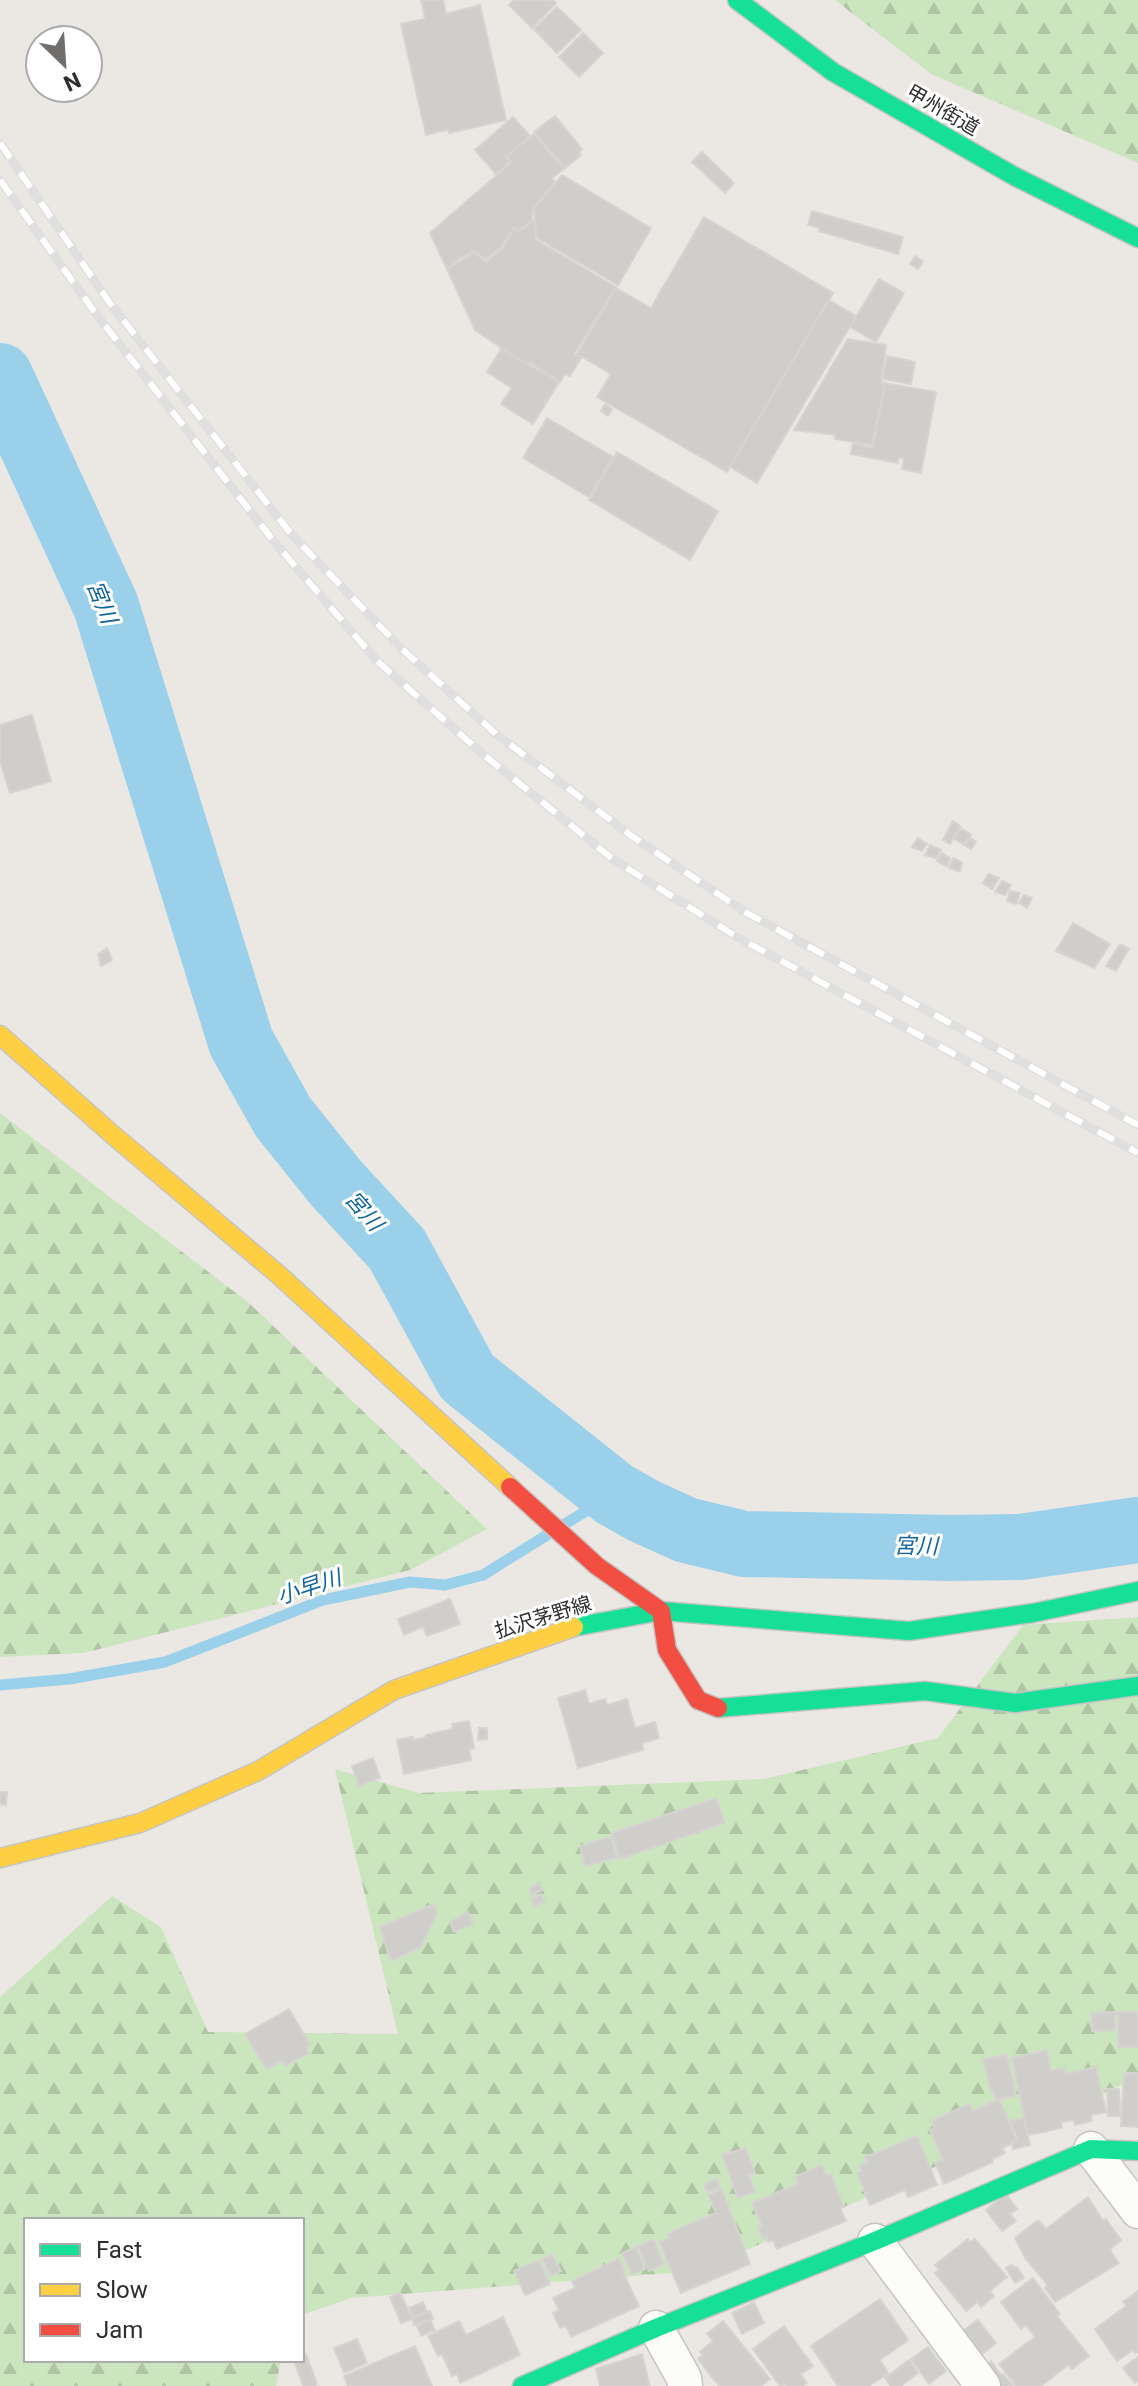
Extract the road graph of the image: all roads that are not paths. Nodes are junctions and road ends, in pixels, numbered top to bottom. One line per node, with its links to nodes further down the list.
1 (737, 0): 2 (street, 甲州街道)
2 (1138, 238)
3 (0, 1035): 5 (street)
4 (1138, 1591): 5 (street, 払沢茅野線)
5 (661, 1611): 6 (street); 7 (street, 払沢茅野線)
6 (1138, 1686)
7 (0, 1858)
8 (1091, 2149): 9 (street); 10 (street); 11 (street)
9 (1138, 2151)
10 (1138, 2211)
11 (875, 2241): 12 (street); 15 (street)
12 (656, 2328): 13 (street); 14 (street)
13 (686, 2383)
14 (522, 2386)
15 (983, 2386)

